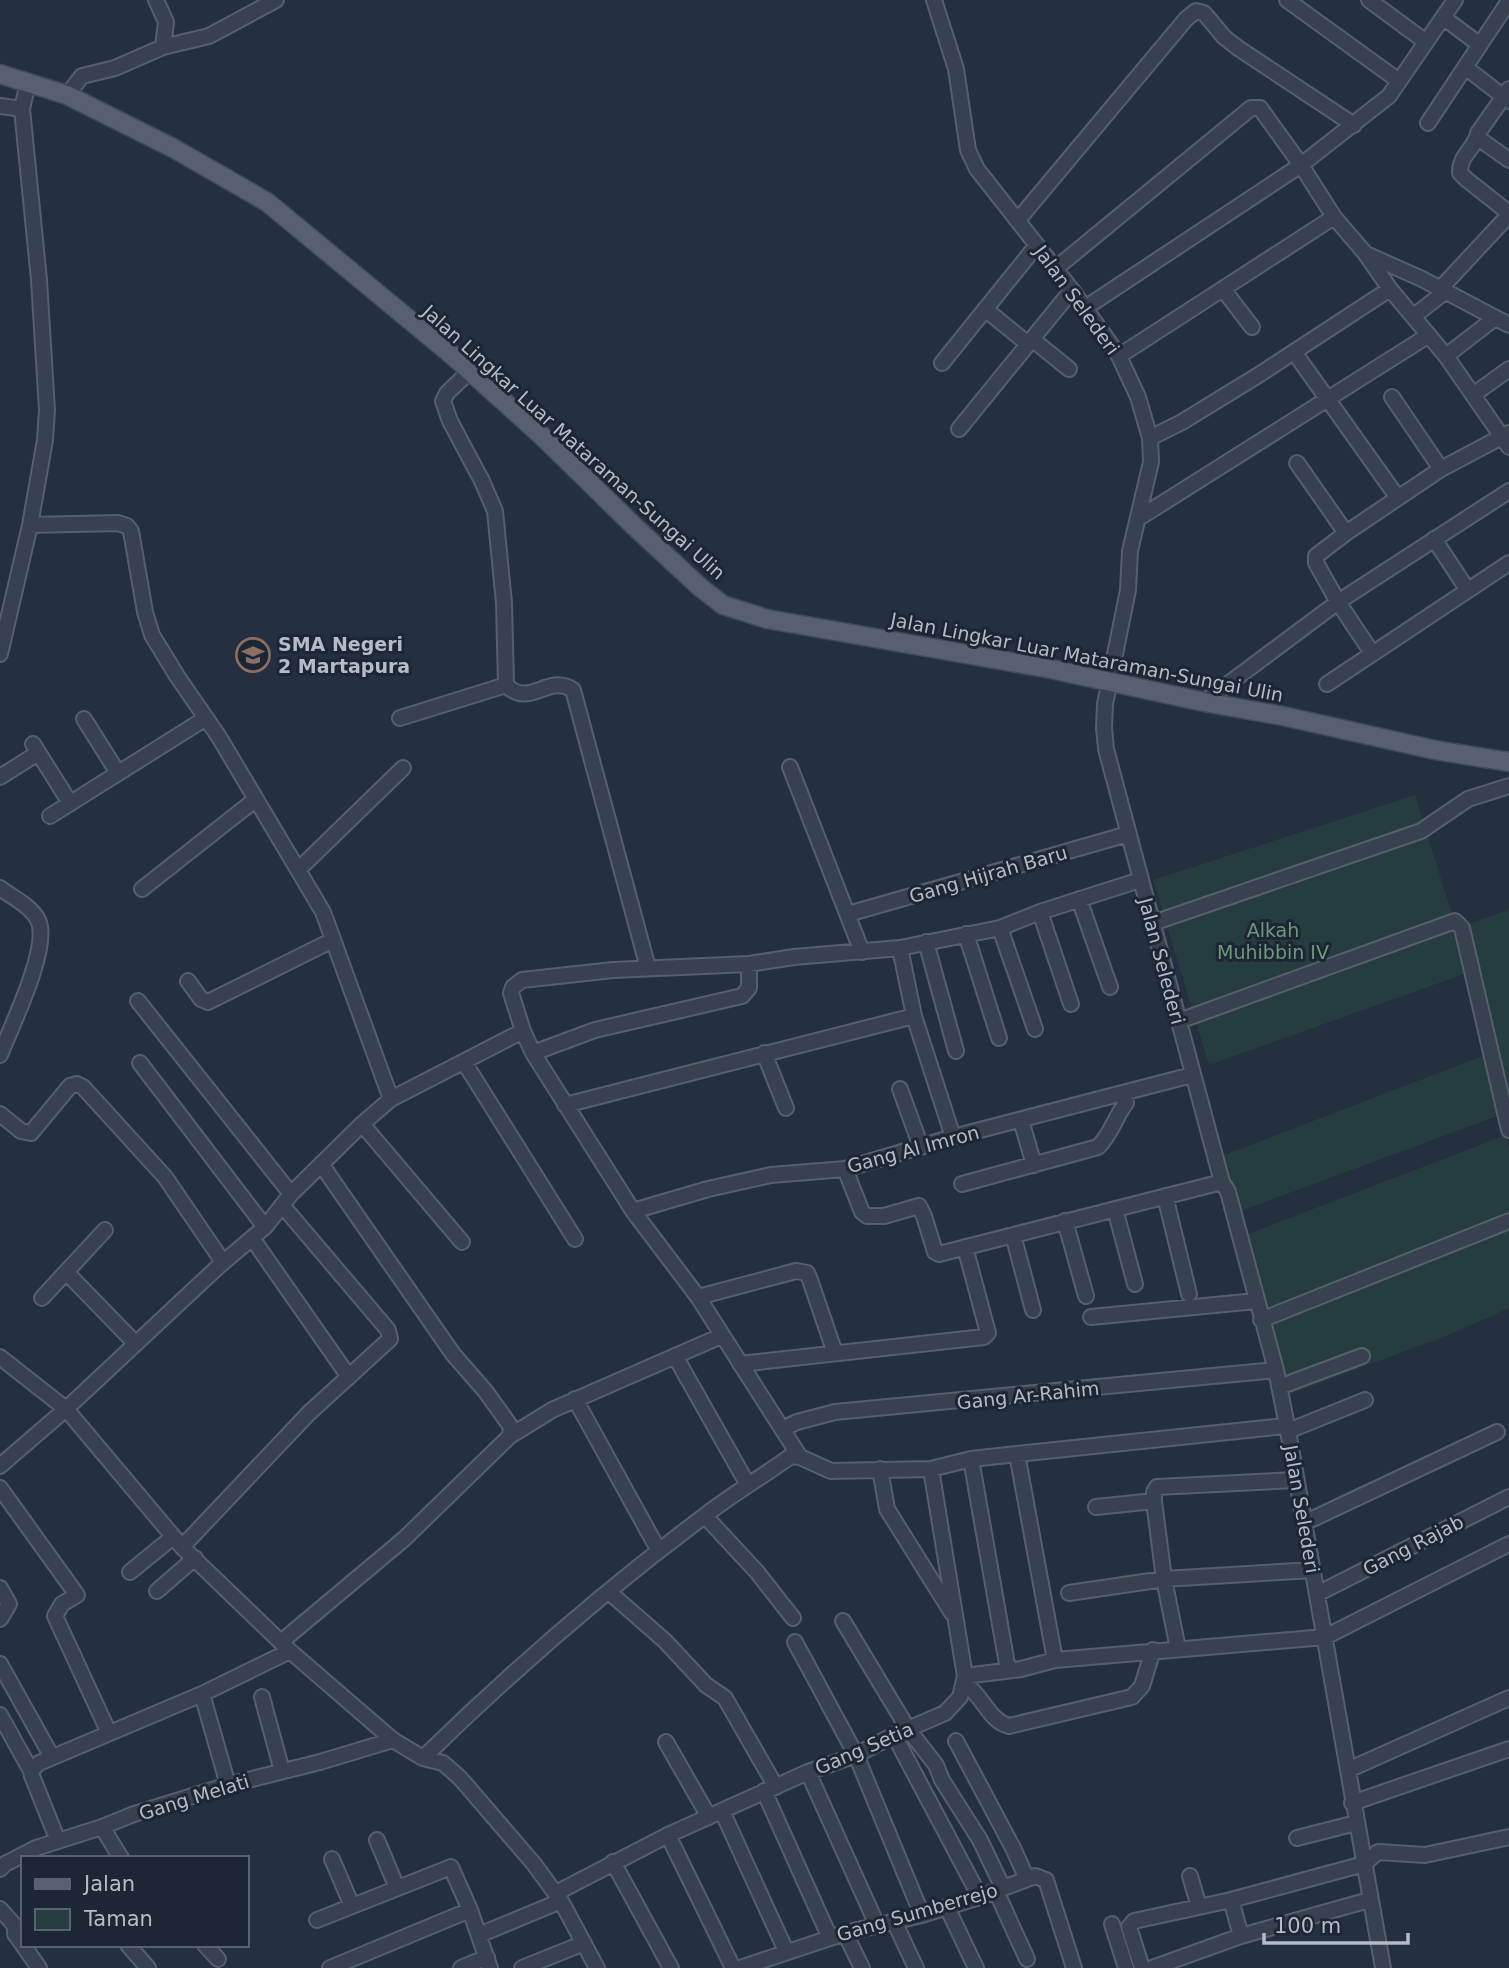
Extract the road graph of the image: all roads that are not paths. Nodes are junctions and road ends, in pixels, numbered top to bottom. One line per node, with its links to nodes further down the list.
1 (156, 0): 11 (street)
2 (276, 0): 11 (street)
3 (934, 0): 27 (street, Jalan Selederi)
4 (1287, 0): 14 (street)
5 (1369, 0): 9 (street)
6 (1451, 1): 8 (street)
7 (1509, 1): 10 (street)
8 (1444, 18): 9 (street); 10 (street)
9 (1426, 42): 14 (street)
10 (1480, 45): 12 (street)
11 (163, 47): 16 (street)
12 (1465, 67): 17 (street); 20 (street)
13 (0, 74): 15 (main road, Jalan Lingkar Luar Mataraman-Sungai Ulin)
14 (1399, 81): 21 (street)
15 (28, 82): 16 (main road, Jalan Lingkar Luar Mataraman-Sungai Ulin); 19 (street)
16 (67, 94): 48 (main road, Jalan Lingkar Luar Mataraman-Sungai Ulin)
17 (1507, 95): 22 (street)
18 (0, 106): 19 (street)
19 (22, 109): 60 (street)
20 (1428, 123)
21 (1354, 125): 24 (street); 27 (street)
22 (1478, 138): 23 (street); 25 (street)
23 (1509, 160)
24 (1300, 165): 26 (street); 30 (street); 35 (street)
25 (1509, 214): 34 (street)
26 (1334, 217): 29 (street); 31 (street)
27 (1018, 220): 28 (street, Jalan Selederi)
28 (1037, 245): 30 (street, Jalan Selederi); 36 (street)
29 (1365, 253): 32 (street); 34 (street)
30 (1055, 268): 33 (street, Jalan Selederi)
31 (1223, 289): 39 (street); 43 (street)
32 (1390, 289): 37 (street); 42 (street)
33 (1072, 290): 35 (street, Jalan Selederi); 41 (street)
34 (1443, 290): 37 (street); 38 (street)
35 (1085, 308): 43 (street, Jalan Selederi)
36 (985, 309): 41 (street); 45 (street)
37 (1414, 316): 40 (street)
38 (1502, 321): 44 (street)
39 (1252, 327)
40 (1429, 335): 44 (street); 51 (street)
41 (1030, 342): 46 (street); 52 (street)
42 (1294, 352): 51 (street); 53 (street)
43 (1119, 356): 53 (street, Jalan Selederi)
44 (1446, 356): 49 (street)
45 (942, 363)
46 (1069, 369)
47 (1509, 369): 49 (street)
48 (470, 371): 68 (main road, Jalan Lingkar Luar Mataraman-Sungai Ulin); 70 (street)
49 (1474, 395): 54 (street)
50 (1392, 397): 56 (street)
51 (1328, 399): 58 (street); 59 (street)
52 (959, 429)
53 (1150, 438): 59 (street, Jalan Selederi)
54 (1507, 439): 56 (street)
55 (1297, 463): 61 (street)
56 (1441, 469): 58 (street)
57 (1509, 491): 62 (street)
58 (1398, 498): 61 (street)
59 (1139, 518): 68 (street, Jalan Selederi)
60 (30, 525): 67 (street); 72 (street)
61 (1346, 533): 65 (street)
62 (1434, 539): 64 (street); 65 (street)
63 (1509, 563): 64 (street)
64 (1467, 589): 66 (street)
65 (1338, 603): 66 (street); 71 (street)
66 (1372, 653): 69 (street)
67 (0, 654)
68 (1110, 681): 71 (main road, Jalan Lingkar Luar Mataraman-Sungai Ulin); 84 (street, Jalan Selederi)
69 (1327, 684)
70 (506, 685): 73 (street); 100 (street)
71 (1204, 702): 75 (main road, Jalan Lingkar Luar Mataraman-Sungai Ulin)
72 (206, 718): 78 (street); 81 (street)
73 (400, 718)
74 (83, 719): 78 (street)
75 (1509, 762)
76 (790, 767): 91 (street)
77 (403, 768): 85 (street)
78 (118, 773): 82 (street)
79 (0, 777): 82 (street)
80 (1509, 786): 92 (street)
81 (256, 799): 85 (street); 88 (street)
82 (70, 803): 83 (street)
83 (50, 816)
84 (1128, 834): 86 (street, Jalan Selederi); 91 (street, Gang Hijrah Baru)
85 (298, 870): 95 (street)
86 (1140, 880): 89 (street); 92 (street, Jalan Selederi)
87 (0, 888): 113 (street)
88 (142, 889)
89 (1079, 899): 90 (street); 102 (street)
90 (1040, 912): 93 (street); 104 (street)
91 (848, 914): 98 (street)
92 (1153, 923): 106 (street, Jalan Selederi)
93 (1000, 928): 94 (street); 107 (street)
94 (966, 934): 96 (street); 109 (street)
95 (333, 940): 101 (street); 119 (street)
96 (926, 942): 97 (street); 110 (street)
97 (900, 948): 98 (street); 105 (street)
98 (862, 952): 99 (street)
99 (749, 964): 100 (street); 111 (street)
100 (648, 968): 108 (street)
101 (188, 981)
102 (1110, 987)
103 (138, 1001): 134 (street)
104 (1071, 1004)
105 (914, 1016): 112 (street); 126 (street)
106 (1179, 1021): 116 (street, Jalan Selederi); 125 (street)
107 (1035, 1029)
108 (523, 1031): 111 (street); 114 (street)
109 (999, 1038)
110 (956, 1051)
111 (533, 1053): 120 (street)
112 (764, 1053): 120 (street); 121 (street)
113 (0, 1055)
114 (464, 1062): 119 (street); 143 (street)
115 (140, 1063): 139 (street)
116 (1192, 1075): 118 (street, Gang Al Imron); 131 (street, Jalan Selederi)
117 (900, 1089): 127 (street)
118 (1124, 1093): 123 (street, Gang Al Imron); 129 (street)
119 (391, 1100): 124 (street)
120 (565, 1105): 136 (street)
121 (786, 1108)
122 (0, 1114): 146 (street)
123 (1021, 1120): 126 (street, Gang Al Imron); 129 (street)
124 (362, 1124): 128 (street); 144 (street)
125 (1509, 1130)
126 (953, 1138): 127 (street, Gang Al Imron)
127 (921, 1147): 130 (street, Gang Al Imron)
128 (321, 1164): 134 (street); 173 (street)
129 (1034, 1165): 132 (street)
130 (845, 1169): 136 (street, Gang Al Imron); 145 (street)
131 (1222, 1182): 133 (street); 153 (street, Jalan Selederi)
132 (962, 1184)
133 (1165, 1196): 135 (street); 149 (street)
134 (286, 1199): 139 (street); 165 (street)
135 (1115, 1209): 138 (street); 148 (street)
136 (633, 1212): 151 (street)
137 (1509, 1221): 156 (street)
138 (1065, 1222): 141 (street); 150 (street)
139 (265, 1227): 142 (street)
140 (106, 1230): 147 (street)
141 (1013, 1235): 145 (street); 154 (street)
142 (252, 1238): 146 (street); 165 (street)
143 (575, 1239)
144 (462, 1242)
145 (965, 1247): 159 (street)
146 (223, 1262): 158 (street)
147 (66, 1272): 152 (street); 158 (street)
148 (1135, 1284)
149 (1189, 1294)
150 (1086, 1296)
151 (698, 1297): 157 (street); 159 (street)
152 (42, 1298)
153 (1256, 1301): 155 (street); 156 (street, Jalan Selederi)
154 (1033, 1310)
155 (1091, 1317)
156 (1261, 1321): 164 (street, Jalan Selederi)
157 (721, 1335): 160 (street); 163 (street)
158 (135, 1343): 169 (street)
159 (835, 1353): 163 (street)
160 (675, 1356): 167 (street); 181 (street)
161 (1363, 1356): 166 (street)
162 (0, 1357): 169 (street)
163 (740, 1364): 171 (street)
164 (1276, 1370): 166 (street, Jalan Selederi); 171 (street, Gang Ar-Rahim)
165 (349, 1377): 188 (street)
166 (1279, 1387): 170 (street, Jalan Selederi)
167 (575, 1399): 173 (street); 190 (street)
168 (1365, 1400): 170 (street)
169 (66, 1409): 177 (street); 188 (street)
170 (1287, 1428): 174 (street); 180 (street, Jalan Selederi)
171 (782, 1429): 175 (street)
172 (1497, 1432): 187 (street)
173 (510, 1436): 206 (street)
174 (1017, 1454): 176 (street); 209 (street)
175 (800, 1457): 178 (street); 181 (street)
176 (971, 1459): 179 (street); 211 (street)
177 (0, 1466)
178 (880, 1469): 179 (street); 202 (street)
179 (931, 1469): 202 (street)
180 (1296, 1480): 184 (street); 187 (street, Jalan Selederi)
181 (748, 1485): 186 (street)
182 (0, 1488): 218 (street)
183 (1509, 1497): 199 (street, Gang Rajab)
184 (1154, 1501): 185 (street); 194 (street)
185 (1096, 1507)
186 (705, 1516): 190 (street); 200 (street)
187 (1304, 1523): 192 (street, Jalan Selederi)
188 (178, 1542): 191 (street); 193 (street)
189 (1509, 1545): 204 (street)
190 (659, 1551): 197 (street)
191 (195, 1558): 196 (street); 206 (street)
192 (1313, 1570): 194 (street); 199 (street, Jalan Selederi)
193 (130, 1573)
194 (1164, 1579): 198 (street); 207 (street)
195 (0, 1588): 201 (street)
196 (157, 1591)
197 (609, 1592): 226 (street); 232 (street)
198 (1069, 1593)
199 (1317, 1594): 204 (street, Jalan Selederi)
200 (793, 1618)
201 (0, 1619)
202 (956, 1619): 212 (street)
203 (843, 1620): 217 (street)
204 (1325, 1637): 207 (street); 227 (street, Jalan Selederi)
205 (795, 1642): 224 (street)
206 (286, 1646): 213 (street); 220 (street)
207 (1178, 1649): 208 (street)
208 (1153, 1650): 209 (street); 212 (street)
209 (1055, 1660): 211 (street)
210 (0, 1664): 225 (street)
211 (1008, 1670): 212 (street)
212 (964, 1681): 217 (street, Gang Setia)
213 (202, 1693): 218 (street); 231 (street)
214 (262, 1697): 229 (street)
215 (1509, 1698): 227 (street)
216 (0, 1715): 228 (street)
217 (908, 1729): 219 (street, Gang Setia); 250 (street)
218 (108, 1733): 225 (street)
219 (894, 1735): 224 (street, Gang Setia); 252 (street)
220 (393, 1740): 226 (street); 229 (street, Gang Melati)
221 (956, 1741): 248 (street)
222 (666, 1742): 234 (street)
223 (1509, 1749): 233 (street)
224 (856, 1755): 230 (street, Gang Setia); 260 (street)
225 (52, 1758): 228 (street)
226 (423, 1758): 251 (street)
227 (1348, 1770): 233 (street, Jalan Selederi)
228 (31, 1771): 241 (street)
229 (282, 1771): 231 (street, Gang Melati)
230 (808, 1772): 232 (street, Gang Setia); 264 (street)
231 (229, 1785): 236 (street, Gang Melati)
232 (770, 1789): 234 (street, Gang Setia); 268 (street)
233 (1353, 1803): 235 (street, Jalan Selederi)
234 (715, 1814): 237 (street, Gang Setia); 274 (street)
235 (1356, 1823): 239 (street); 246 (street, Jalan Selederi)
236 (102, 1828): 241 (street, Gang Melati); 242 (street)
237 (668, 1835): 245 (street, Gang Setia); 285 (street)
238 (1509, 1837): 246 (street)
239 (1297, 1838)
240 (377, 1840): 249 (street)
241 (58, 1841): 244 (street, Gang Melati)
242 (120, 1856)
243 (332, 1859): 255 (street)
244 (2, 1862)
245 (613, 1862): 251 (street, Gang Setia); 284 (street)
246 (1364, 1864): 253 (street); 254 (street, Jalan Selederi)
247 (1190, 1876): 257 (street)
248 (1027, 1879): 250 (street, Gang Sumberrejo); 290 (street)
249 (397, 1888): 255 (street); 259 (street)
250 (1000, 1889): 252 (street, Gang Sumberrejo); 276 (street)
251 (559, 1897): 266 (street, Gang Setia); 270 (street)
252 (980, 1897): 256 (street, Gang Sumberrejo)
253 (1231, 1900): 257 (street); 267 (street)
254 (1369, 1900): 267 (street); 294 (street, Jalan Selederi)
255 (352, 1906): 261 (street)
256 (947, 1907): 260 (street, Gang Sumberrejo); 289 (street)
257 (1199, 1907): 292 (street)
258 (0, 1909): 269 (street)
259 (470, 1910): 266 (street); 280 (street)
260 (922, 1915): 262 (street, Gang Sumberrejo)
261 (317, 1920)
262 (894, 1921): 264 (street, Gang Sumberrejo); 288 (street)
263 (1112, 1924): 291 (street)
264 (877, 1925): 265 (street, Gang Sumberrejo)
265 (845, 1933): 268 (street, Gang Sumberrejo); 287 (street)
266 (479, 1935): 277 (street)
267 (1241, 1936): 293 (street)
268 (830, 1938): 274 (street, Gang Sumberrejo)
269 (21, 1942)
270 (584, 1943): 282 (street); 283 (street)
271 (24, 1947): 278 (street)
272 (130, 1947): 279 (street)
273 (207, 1947): 275 (street)
274 (786, 1951): 286 (street, Gang Sumberrejo)
275 (218, 1959)
276 (1027, 1959)
277 (489, 1963): 281 (street)
278 (39, 1968)
279 (148, 1968)
280 (330, 1968)
281 (461, 1968)
282 (522, 1968)
283 (597, 1968)
284 (671, 1968)
285 (733, 1968)
286 (740, 1968)
287 (862, 1968)
288 (916, 1968)
289 (975, 1968)
290 (1074, 1968)
291 (1126, 1968)
292 (1142, 1968)
293 (1152, 1968)
294 (1382, 1968)

